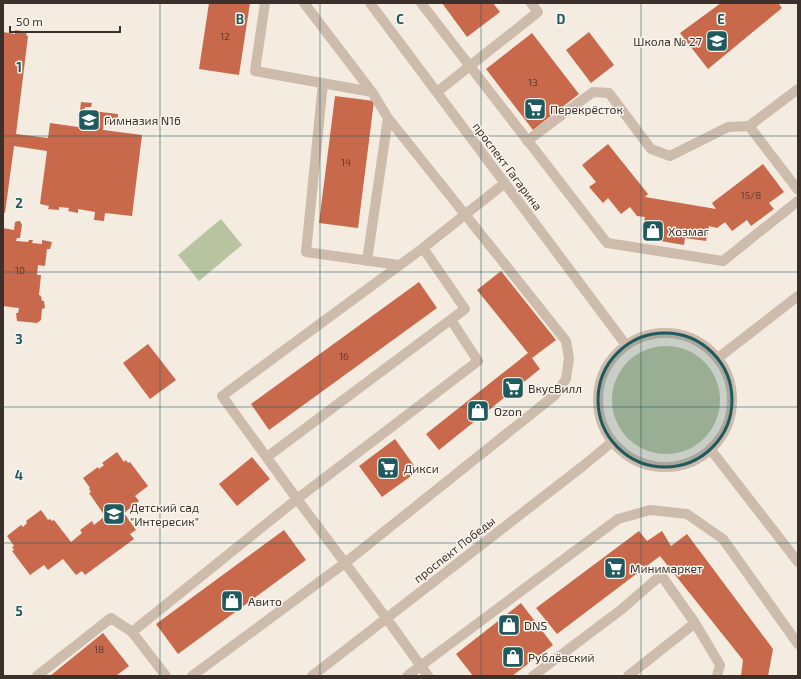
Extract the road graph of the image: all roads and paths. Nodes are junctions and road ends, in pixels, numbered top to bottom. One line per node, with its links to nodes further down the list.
1 (265, 3): 7 (street)
2 (304, 3): 9 (street)
3 (370, 3): 10 (street, проспект Гагарина)
4 (421, 3): 6 (street)
5 (531, 3): 6 (street)
6 (469, 66): 10 (street); 13 (street)
7 (323, 83): 9 (street); 19 (street)
8 (798, 88): 12 (street)
9 (372, 92): 11 (street)
10 (437, 92): 14 (street, проспект Гагарина)
11 (388, 118): 17 (street); 19 (street)
12 (750, 126): 13 (street); 15 (street)
13 (527, 141): 16 (street)
14 (505, 183): 17 (street); 23 (street, проспект Гагарина)
15 (798, 190)
16 (798, 201)
17 (465, 214): 18 (street); 30 (street)
18 (423, 248): 20 (street); 22 (street)
19 (367, 261): 20 (street)
20 (399, 265): 27 (street)
21 (798, 296): 24 (street)
22 (451, 320): 27 (street); 28 (street)
23 (626, 345): 24 (street); 25 (street)
24 (718, 358): 26 (street)
25 (612, 442): 26 (street); 31 (street, проспект Победы)
26 (711, 450): 29 (street)
27 (267, 457): 28 (street)
28 (297, 499): 30 (street); 33 (street)
29 (798, 562)
30 (344, 563): 31 (street); 38 (street)
31 (387, 618): 35 (street); 39 (street, проспект Победы)
32 (695, 623): 42 (street); 43 (street); 44 (street)
33 (132, 632): 36 (street); 37 (street)
34 (798, 644): 35 (street)
35 (421, 666): 40 (street); 41 (street)
36 (37, 676)
37 (166, 676)
38 (192, 676)
39 (312, 676)
40 (407, 676)
41 (428, 676)
42 (533, 676)
43 (628, 676)
44 (717, 676)

